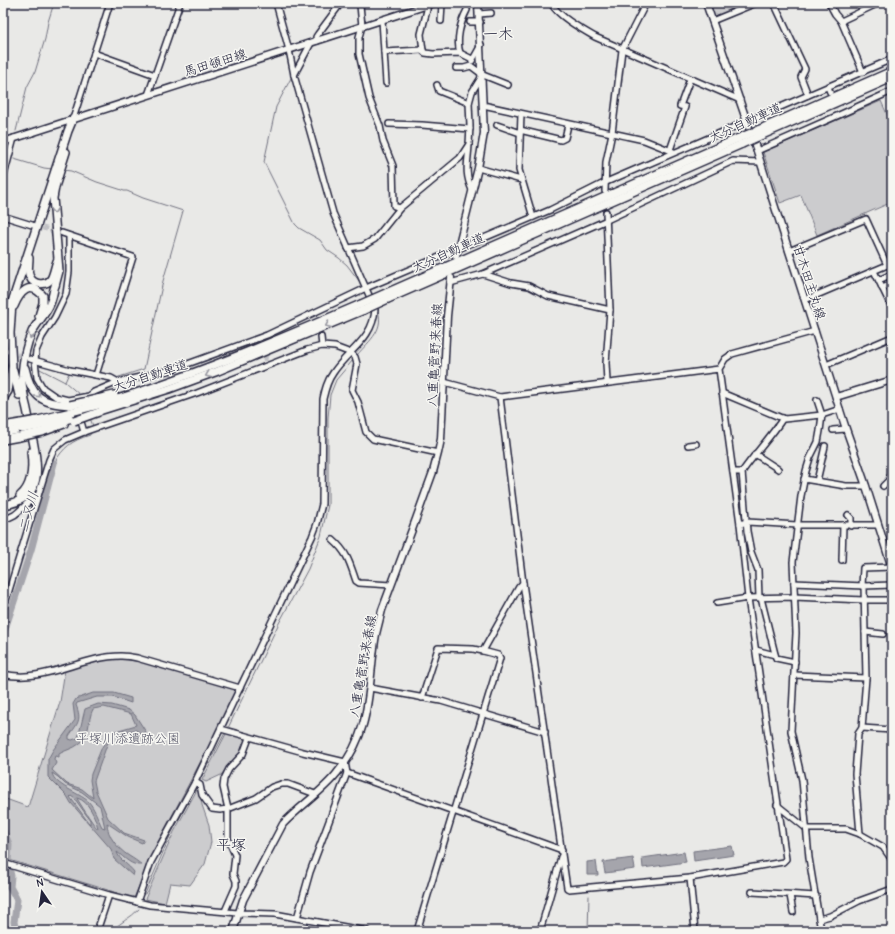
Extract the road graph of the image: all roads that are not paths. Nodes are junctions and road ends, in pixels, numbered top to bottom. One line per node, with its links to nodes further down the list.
1 (110, 3): 33 (street)
2 (180, 3): 41 (street)
3 (276, 3): 29 (street)
4 (341, 3): 27 (street)
5 (434, 3): 16 (main road, 馬田頓田線)
6 (442, 3): 21 (street)
7 (478, 3): 19 (main road)
8 (551, 3): 31 (street)
9 (646, 3): 31 (street)
10 (706, 3): 22 (main road, 甘木田主丸線)
11 (756, 3): 22 (street)
12 (774, 3): 53 (street)
13 (829, 3): 23 (street)
14 (878, 3): 23 (street)
15 (359, 4): 26 (street)
16 (427, 4): 20 (main road, 馬田頓田線); 30 (street)
17 (467, 10): 34 (street)
18 (491, 13): 19 (street)
19 (479, 14): 25 (main road)
20 (382, 20): 26 (main road, 馬田頓田線); 32 (street)
21 (441, 21)
22 (712, 21): 54 (main road, 甘木田主丸線)
23 (842, 21): 40 (street)
24 (470, 22): 25 (street)
25 (480, 22): 28 (main road)
26 (362, 26): 27 (main road, 馬田頓田線); 81 (street)
27 (314, 42): 29 (main road, 馬田頓田線); 42 (street)
28 (481, 45): 35 (street); 43 (main road)
29 (289, 50): 42 (street); 52 (main road, 馬田頓田線)
30 (423, 50): 32 (street); 34 (street)
31 (622, 50): 45 (street); 67 (street)
32 (384, 52): 46 (street)
33 (94, 53): 41 (street); 60 (street)
34 (460, 54): 35 (street)
35 (472, 59): 37 (street)
36 (892, 59): 40 (street)
37 (471, 66): 38 (street); 43 (street)
38 (456, 68)
39 (892, 71): 68 (highway, 大分自動車道)
40 (863, 72): 49 (street)
41 (155, 75): 52 (street)
42 (294, 75): 89 (street)
43 (483, 75): 48 (street); 55 (street); 56 (main road)
44 (892, 78): 68 (highway, 大分自動車道)
45 (690, 79): 54 (street); 72 (street)
46 (386, 83)
47 (437, 85): 55 (street)
48 (508, 85)
49 (828, 87): 51 (street); 53 (street)
50 (892, 91): 59 (street)
51 (830, 92)
52 (148, 95): 60 (main road, 馬田頓田線)
53 (808, 96): 61 (street)
54 (740, 100): 61 (main road, 甘木田主丸線)
55 (469, 103): 65 (street)
56 (483, 105): 58 (street); 75 (main road)
57 (836, 109): 59 (street)
58 (521, 114): 63 (street); 66 (street)
59 (839, 115): 73 (street)
60 (73, 119): 69 (main road, 馬田頓田線); 90 (highway); 93 (highway, one-way to 93)
61 (746, 121): 72 (street); 73 (main road, 甘木田主丸線)
62 (389, 124): 65 (street)
63 (568, 124): 66 (street); 67 (street)
64 (497, 125): 66 (street)
65 (470, 129): 71 (street)
66 (520, 131): 77 (street)
67 (612, 133): 72 (street); 78 (street)
68 (759, 133): 104 (highway, 大分自動車道, bridge)
69 (14, 138): 70 (main road, 馬田頓田線); 76 (street)
70 (3, 142)
71 (469, 144): 79 (street); 81 (street)
72 (672, 151): 78 (street)
73 (757, 151): 74 (main road, 甘木田主丸線)
74 (760, 162): 85 (street); 91 (main road, 甘木田主丸線)
75 (478, 168): 77 (street); 79 (main road)
76 (3, 179)
77 (521, 180): 84 (street)
78 (604, 183): 80 (street); 84 (street)
79 (472, 190): 92 (main road)
80 (605, 191)
81 (400, 208): 89 (street)
82 (606, 212): 85 (street)
83 (3, 216): 86 (street)
84 (533, 216): 92 (street)
85 (608, 220): 96 (street); 106 (street)
86 (32, 225)
87 (62, 233): 88 (street)
88 (68, 236): 114 (street); 119 (street)
89 (348, 248): 101 (street)
90 (30, 250): 93 (highway); 107 (highway)
91 (789, 251): 94 (street); 103 (main road, 甘木田主丸線)
92 (456, 252): 101 (street)
93 (58, 257): 108 (highway)
94 (890, 265): 95 (street)
95 (874, 271): 99 (street); 103 (street)
96 (483, 274): 98 (street); 106 (street)
97 (892, 274): 99 (street)
98 (450, 280): 122 (main road, 八重亀菅野来春線)
99 (879, 280): 102 (street)
100 (892, 284): 102 (street)
101 (366, 288): 113 (street); 120 (street)
102 (882, 288): 105 (street)
103 (805, 300): 109 (main road, 甘木田主丸線)
104 (362, 307): 130 (highway, 大分自動車道); 130 (highway, 大分自動車道, one-way to 130)
105 (892, 308)
106 (610, 310): 123 (street)
107 (11, 314): 108 (highway); 117 (highway)
108 (37, 322): 114 (highway, one-way to 114)
109 (815, 331): 116 (main road, 甘木田主丸線); 118 (street)
110 (321, 337): 112 (street)
111 (892, 337): 116 (street)
112 (322, 346): 113 (street); 139 (street)
113 (351, 353): 145 (street); 194 (street)
114 (29, 361): 119 (street); 132 (street); 132 (highway, one-way to 132); 157 (highway)
115 (3, 365): 121 (street)
116 (826, 365): 127 (main road, 甘木田主丸線)
117 (12, 366): 128 (highway); 157 (highway)
118 (719, 369): 123 (street); 125 (street)
119 (96, 376): 120 (street)
120 (115, 380): 132 (street)
121 (3, 381)
122 (444, 382): 126 (street); 145 (main road, 八重亀菅野来春線)
123 (607, 382): 126 (street)
124 (891, 382): 127 (main road)
125 (722, 393): 134 (street); 149 (street)
126 (500, 397): 174 (street)
127 (836, 397): 131 (main road, 甘木田主丸線)
128 (3, 399)
129 (817, 400): 133 (street)
130 (100, 407): 132 (highway, 大分自動車道, bridge); 132 (highway, bridge)
131 (840, 409): 133 (street); 136 (main road, 甘木田主丸線)
132 (72, 411): 137 (highway, 大分自動車道, bridge); 139 (street)
133 (822, 415): 134 (street); 151 (street)
134 (783, 418): 146 (street)
135 (3, 426): 137 (highway, 大分自動車道)
136 (846, 429): 138 (street); 153 (main road, 甘木田主丸線)
137 (21, 430): 140 (highway, 大分自動車道); 141 (highway)
138 (833, 430)
139 (84, 432): 155 (street)
140 (3, 433)
141 (3, 440)
142 (696, 444): 143 (street)
143 (688, 445)
144 (825, 446): 152 (street)
145 (438, 453): 175 (main road, 八重亀菅野来春線)
146 (755, 454): 147 (street); 150 (street)
147 (778, 469)
148 (892, 471): 154 (street)
149 (733, 472): 150 (street); 158 (street)
150 (742, 472): 156 (street)
151 (804, 479): 152 (street); 163 (street)
152 (817, 481): 153 (street)
153 (866, 486): 165 (main road, 甘木田主丸線)
154 (883, 486)
155 (39, 495): 160 (street); 184 (street)
156 (745, 502): 158 (street); 161 (street)
157 (3, 503)
158 (737, 503): 162 (street)
159 (848, 515): 166 (street)
160 (3, 519)
161 (747, 522): 162 (street); 163 (street); 168 (street)
162 (740, 524): 167 (street)
163 (797, 525): 164 (street); 173 (street)
164 (843, 525): 166 (street); 171 (street)
165 (878, 525): 166 (street); 170 (main road, 甘木田主丸線)
166 (851, 526)
167 (741, 531): 168 (street); 179 (street)
168 (748, 531): 180 (street)
169 (333, 540): 175 (street)
170 (890, 554): 172 (main road, 甘木田主丸線)
171 (842, 560)
172 (892, 568): 177 (street)
173 (794, 583): 177 (street); 178 (street)
174 (523, 584): 188 (street); 201 (street)
175 (391, 585): 195 (main road, 八重亀菅野来春線)
176 (892, 585): 177 (street)
177 (863, 586): 181 (street)
178 (794, 597): 180 (street); 181 (street); 190 (street)
179 (748, 598): 180 (street); 183 (street); 187 (street)
180 (760, 598): 189 (street)
181 (864, 600): 182 (street); 185 (street)
182 (892, 600)
183 (717, 603)
184 (3, 610)
185 (865, 632): 186 (street); 193 (street)
186 (883, 634)
187 (756, 650): 189 (street); 207 (street)
188 (482, 651): 196 (street); 197 (street)
189 (775, 655): 190 (street)
190 (795, 662): 192 (street)
191 (3, 674): 194 (street)
192 (794, 675): 193 (street); 210 (street)
193 (866, 678): 198 (street)
194 (240, 688): 199 (street)
195 (370, 688): 196 (street); 203 (main road, 八重亀菅野来春線)
196 (422, 698): 197 (street)
197 (483, 714): 201 (street); 209 (street)
198 (862, 728): 200 (street); 211 (street)
199 (225, 730): 202 (street); 205 (street)
200 (892, 730)
201 (545, 732): 212 (street)
202 (249, 738): 203 (street); 208 (street)
203 (345, 762): 204 (street); 206 (main road, 八重亀菅野来春線)
204 (347, 773): 209 (street); 225 (street)
205 (195, 782): 208 (street); 221 (street)
206 (315, 794): 208 (street); 223 (main road, 八重亀菅野来春線)
207 (778, 805): 210 (street); 215 (street)
208 (228, 809): 222 (street)
209 (454, 811): 212 (street); 230 (street)
210 (807, 829): 211 (street); 220 (street)
211 (860, 834): 213 (street)
212 (562, 852): 215 (street); 231 (street)
213 (892, 860)
214 (3, 863): 218 (street)
215 (690, 878): 232 (street)
216 (892, 889): 226 (street)
217 (752, 892): 219 (street)
218 (110, 895): 221 (street); 227 (street)
219 (790, 895): 220 (street); 224 (street)
220 (816, 896): 226 (street)
221 (137, 902): 222 (street)
222 (225, 911): 223 (street)
223 (238, 912): 225 (street); 228 (main road, 八重亀菅野来春線)
224 (792, 912)
225 (297, 918): 229 (street)
226 (819, 919): 233 (street)
227 (97, 931)
228 (233, 931)
229 (367, 931)
230 (417, 931)
231 (540, 931)
232 (695, 931)
233 (821, 931)

